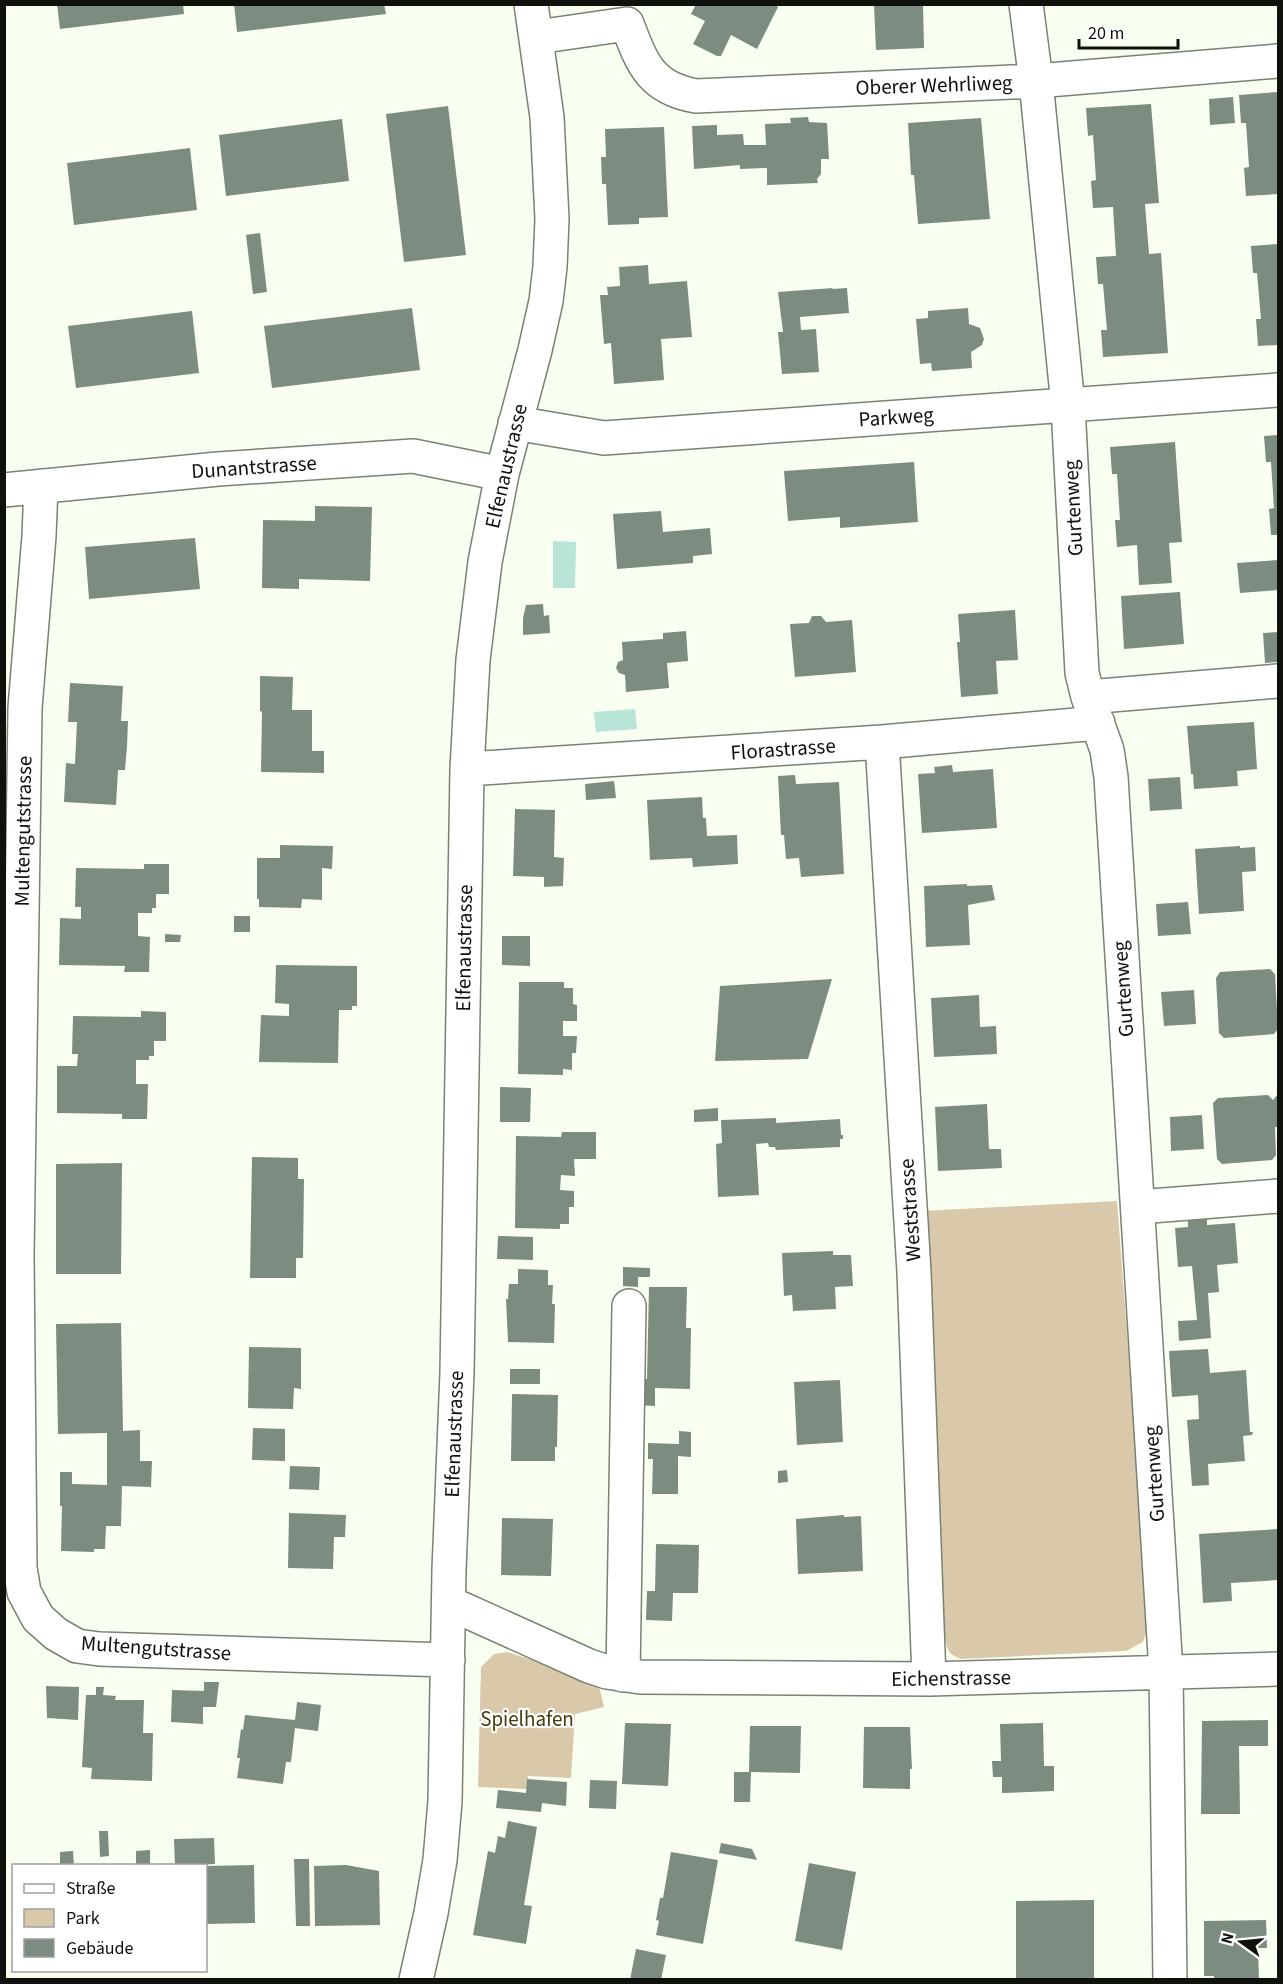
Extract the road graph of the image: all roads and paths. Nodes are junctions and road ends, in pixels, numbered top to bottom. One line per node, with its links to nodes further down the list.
1 (531, 4): 4 (street, Elfenaustrasse)
2 (1026, 4): 6 (street, Gurtenweg)
3 (633, 14): 4 (street); 6 (street, Oberer Wehrliweg)
4 (537, 38): 9 (street, Elfenaustrasse)
5 (1278, 61): 6 (street, Oberer Wehrliweg)
6 (1036, 81): 8 (street, Gurtenweg)
7 (1278, 390): 8 (street, Parkweg)
8 (1068, 406): 9 (street, Parkweg); 14 (street, Gurtenweg)
9 (515, 423): 10 (street, Elfenaustrasse)
10 (502, 474): 11 (street, Dunantstrasse); 16 (street, Elfenaustrasse)
11 (41, 486): 12 (street, Dunantstrasse); 21 (street, Multengutstrasse)
12 (4, 490)
13 (1278, 681): 14 (street, Florastrasse)
14 (1093, 710): 15 (street, Florastrasse); 18 (street, Gurtenweg)
15 (882, 742): 16 (street, Florastrasse); 25 (street, Weststrasse)
16 (467, 769): 20 (street, Elfenaustrasse)
17 (1278, 1196): 18 (street)
18 (1138, 1208): 23 (street, Gurtenweg)
19 (629, 1306): 24 (street)
20 (449, 1603): 21 (street, Elfenaustrasse); 24 (street, Eichenstrasse)
21 (448, 1660): 26 (street, Elfenaustrasse)
22 (1278, 1669): 23 (street, Eichenstrasse)
23 (1167, 1672): 25 (street, Eichenstrasse); 27 (street, Gurtenweg)
24 (623, 1675): 25 (street, Eichenstrasse)
25 (929, 1679)
26 (416, 1980)
27 (1170, 1980)

